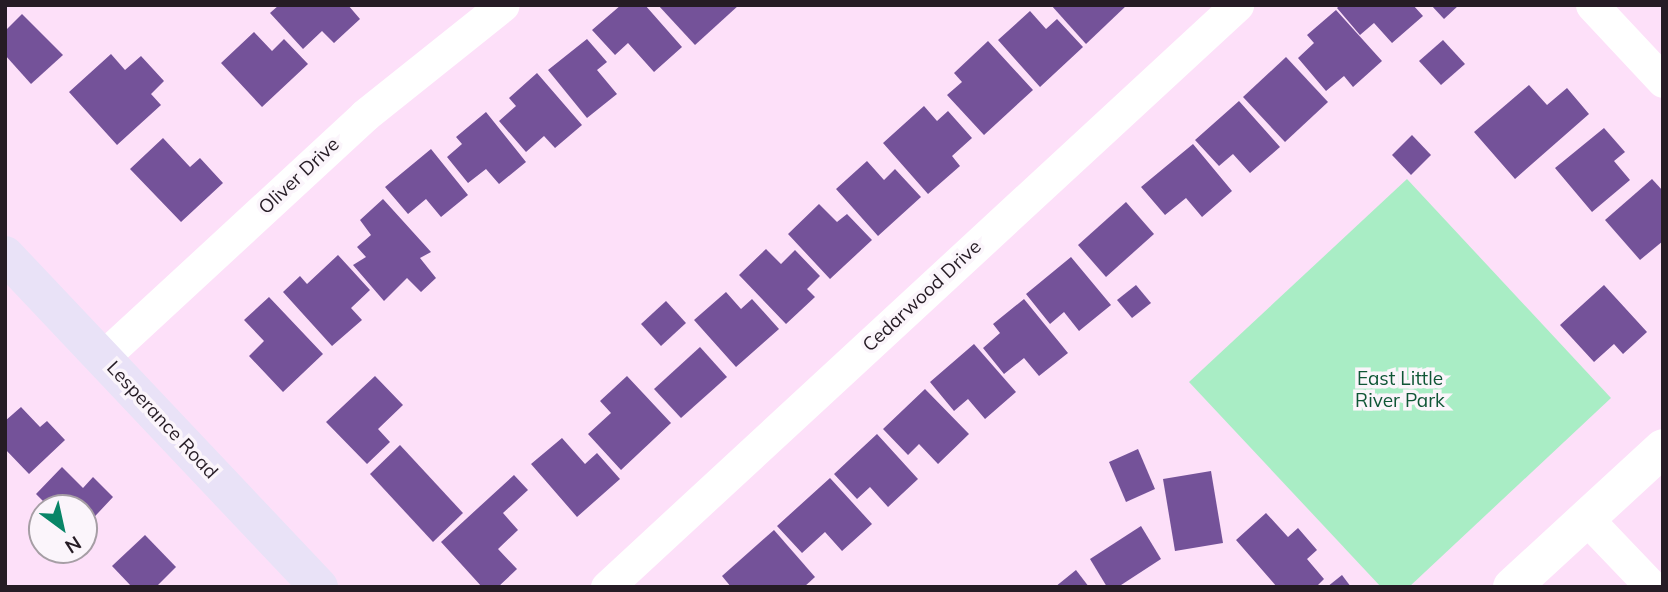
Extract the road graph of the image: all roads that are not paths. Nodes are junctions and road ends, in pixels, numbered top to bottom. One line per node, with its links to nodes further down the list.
1 (503, 5): 6 (street, Oliver Drive)
2 (1237, 5): 10 (street, Cedarwood Drive)
3 (1592, 5): 4 (street)
4 (1663, 81)
5 (5, 255): 6 (main road, Lesperance Road)
6 (103, 357): 9 (main road, Lesperance Road)
7 (1663, 448): 8 (street)
8 (1586, 518): 11 (street); 12 (street)
9 (319, 587)
10 (607, 587)
11 (1512, 587)
12 (1651, 587)

